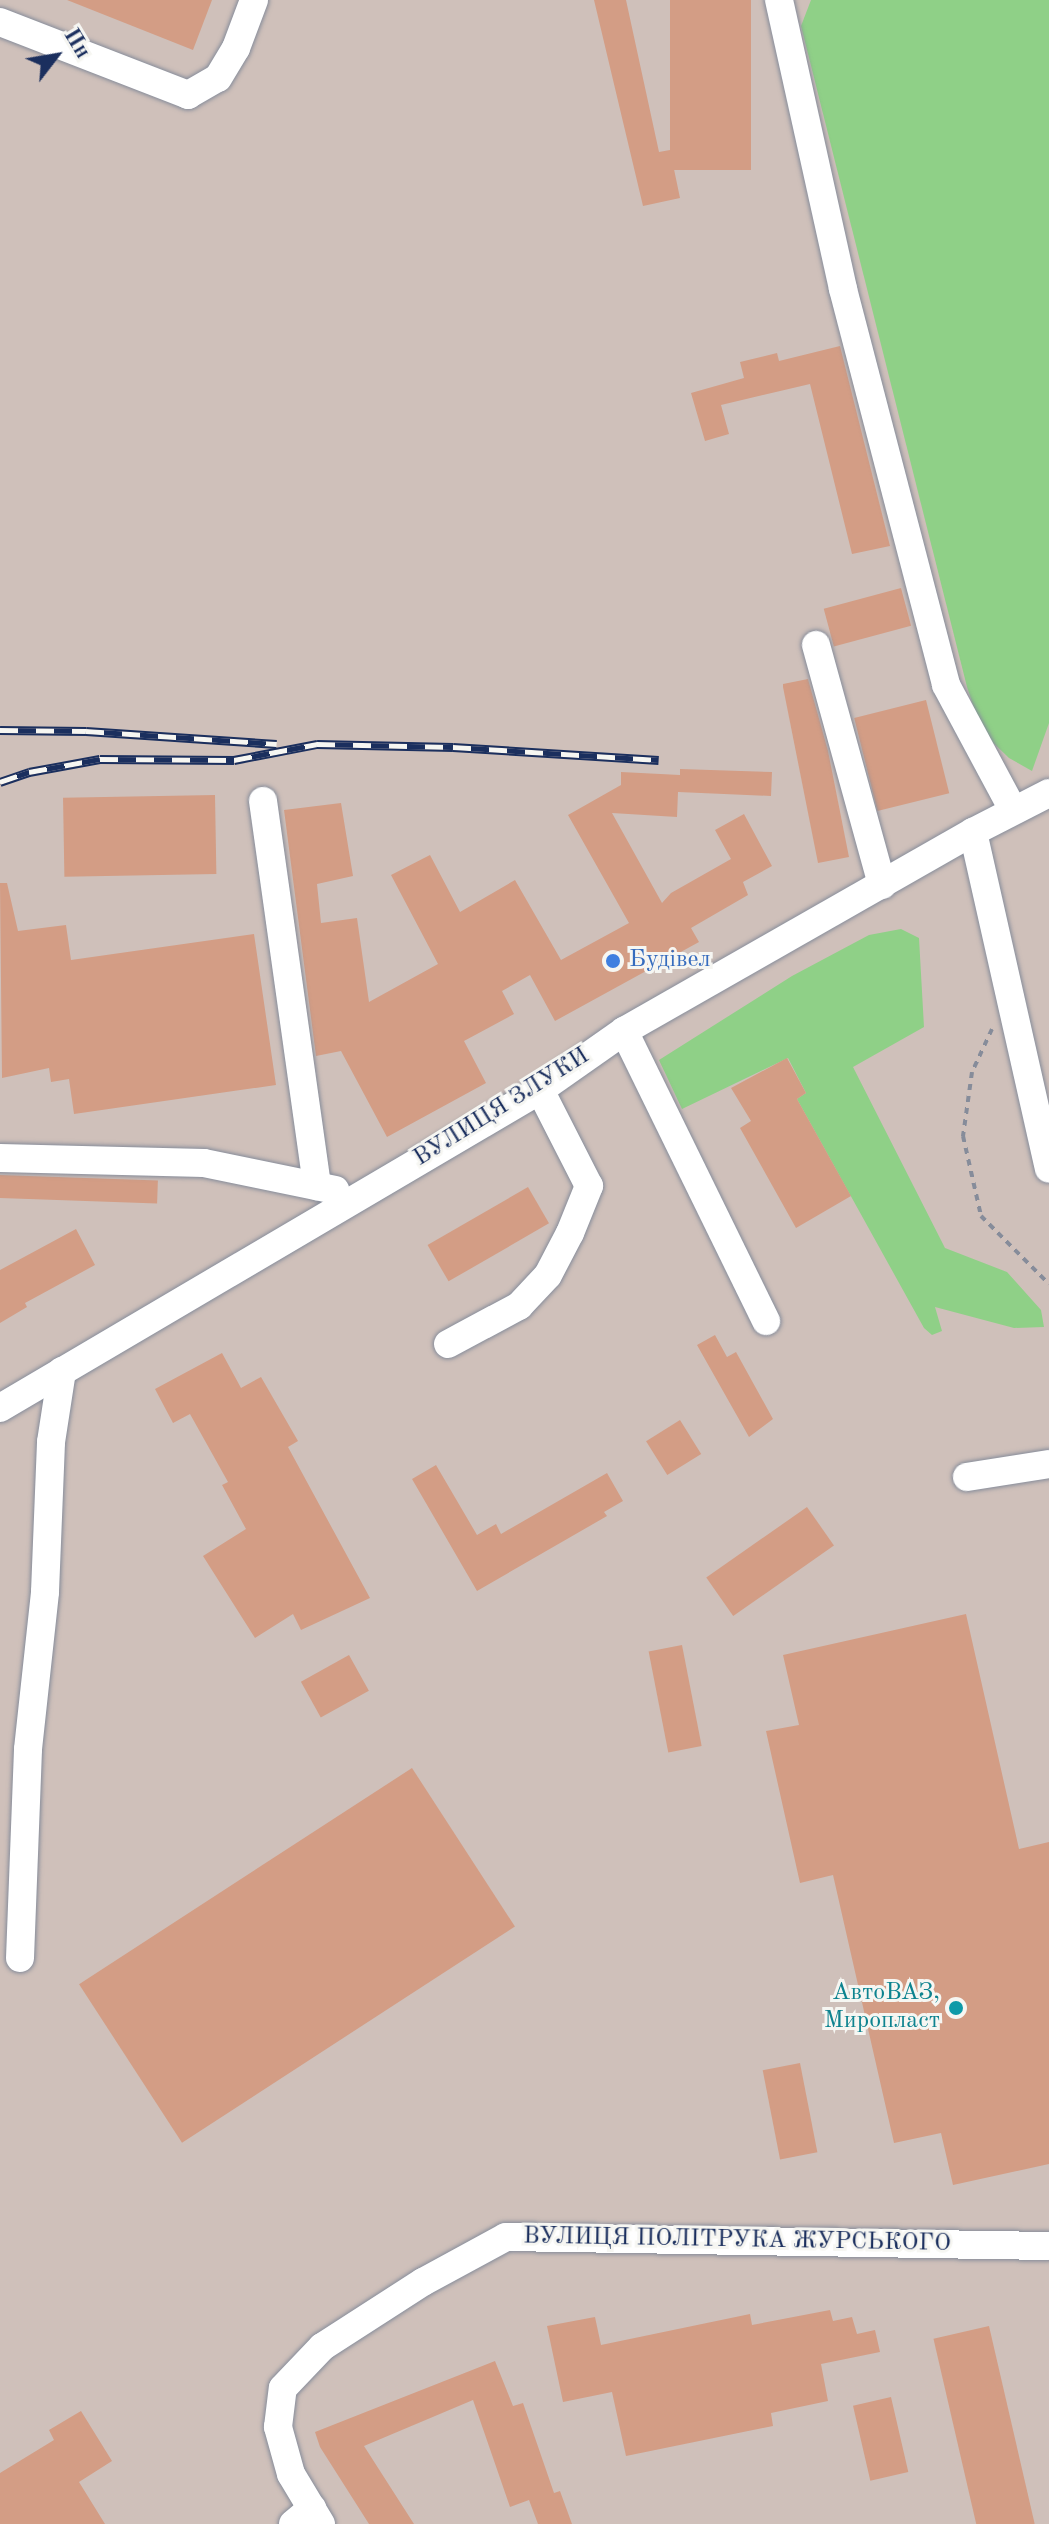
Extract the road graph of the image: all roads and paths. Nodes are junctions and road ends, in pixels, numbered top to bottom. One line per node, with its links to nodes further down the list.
1 (254, 0): 3 (street)
2 (779, 0): 7 (street)
3 (0, 22)
4 (816, 645): 9 (street)
5 (1049, 793): 7 (street, ВУЛИЦЯ ЗЛУКИ)
6 (263, 801): 15 (street)
7 (1013, 810): 8 (street, ВУЛИЦЯ ЗЛУКИ)
8 (973, 832): 9 (street, ВУЛИЦЯ ЗЛУКИ); 10 (street)
9 (882, 885): 11 (street, ВУЛИЦЯ ЗЛУКИ)
10 (1009, 992): 14 (street); 17 (path)
11 (624, 1031): 12 (street, ВУЛИЦЯ ЗЛУКИ); 18 (street)
12 (540, 1090): 16 (street, ВУЛИЦЯ ЗЛУКИ); 19 (street)
13 (0, 1158): 15 (street)
14 (1049, 1169)
15 (317, 1186): 16 (street)
16 (359, 1195): 20 (street, ВУЛИЦЯ ЗЛУКИ)
17 (1049, 1284)
18 (766, 1321)
19 (448, 1344)
20 (62, 1371): 21 (street, ВУЛИЦЯ ЗЛУКИ); 24 (street)
21 (0, 1408)
22 (1049, 1464): 23 (street)
23 (967, 1477)
24 (20, 1958)
25 (1049, 2246): 26 (street, ВУЛИЦЯ ПОЛІТРУКА ЖУРСЬКОГО)
26 (309, 2519)

